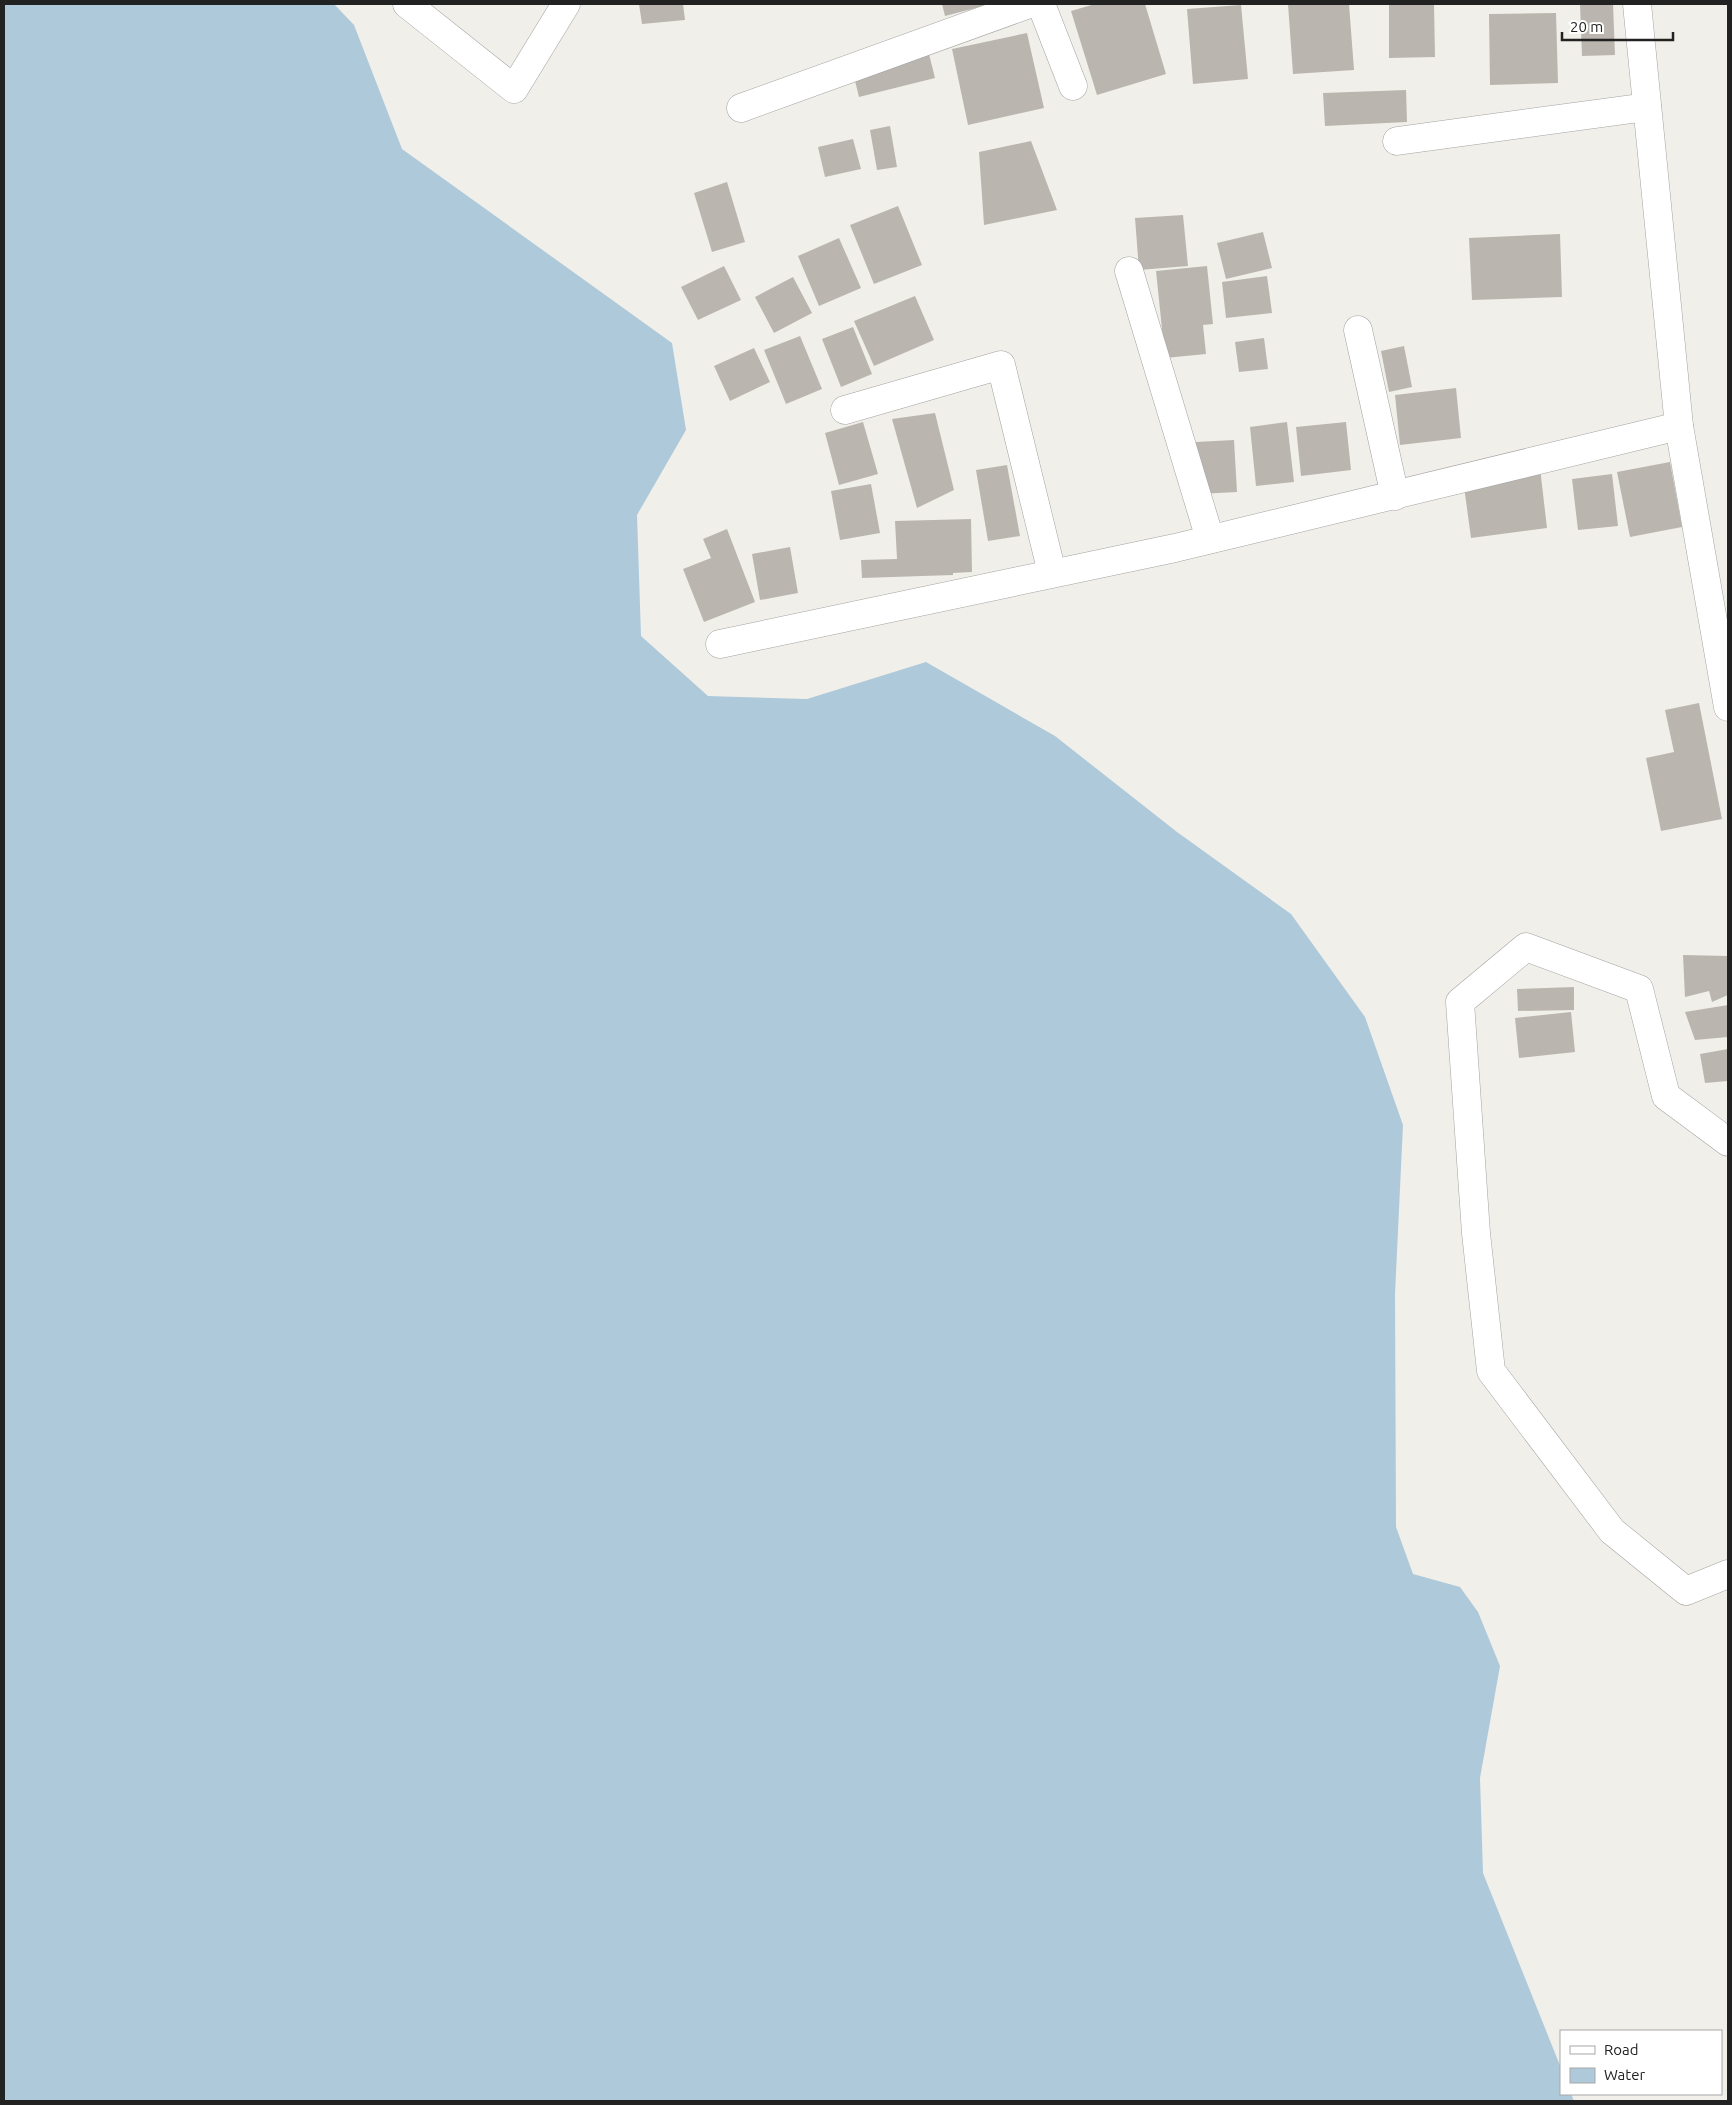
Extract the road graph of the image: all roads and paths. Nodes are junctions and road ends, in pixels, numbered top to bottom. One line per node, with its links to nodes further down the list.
1 (407, 4): 2 (street)
2 (566, 4)
3 (1029, 4): 8 (street)
4 (1041, 4): 6 (street)
5 (1637, 4): 7 (street)
6 (1073, 86)
7 (1646, 107): 9 (street); 13 (street)
8 (741, 108)
9 (1397, 141)
10 (1129, 271): 15 (street)
11 (1358, 330): 14 (street)
12 (845, 410): 16 (street)
13 (1679, 426): 14 (street); 18 (street)
14 (1395, 496): 15 (street)
15 (1210, 539): 16 (street)
16 (1052, 573): 17 (street)
17 (720, 644)
18 (1728, 706)
19 (1728, 1142): 20 (street)
20 (1728, 1574)

